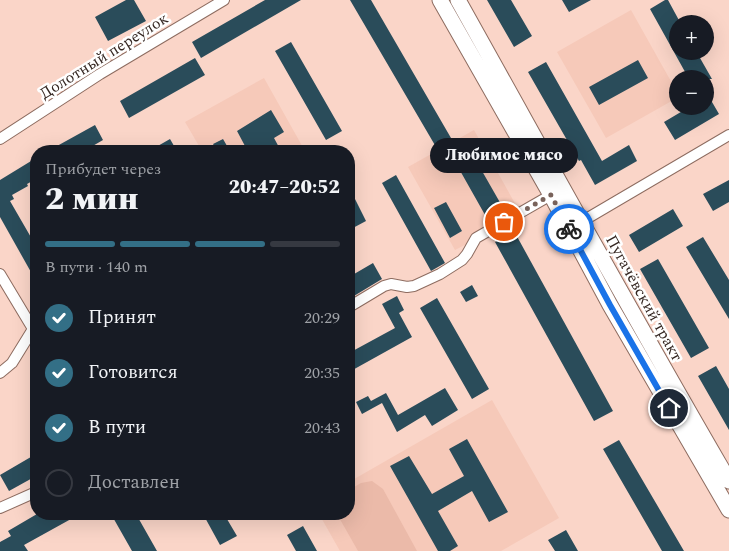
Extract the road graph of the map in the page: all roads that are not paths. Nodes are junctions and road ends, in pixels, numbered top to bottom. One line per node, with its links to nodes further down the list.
1 (224, 0): 5 (street, Долотный переулок)
2 (440, 0): 6 (main road, Пугачёвский тракт)
3 (458, 0): 7 (main road, Пугачёвский тракт)
4 (729, 135): 7 (street)
5 (0, 139)
6 (551, 195): 9 (street); 16 (main road, Пугачёвский тракт)
7 (581, 222): 13 (main road, Пугачёвский тракт)
8 (0, 274): 10 (street)
9 (355, 303)
10 (30, 323)
11 (30, 333): 12 (street)
12 (0, 373)
13 (729, 481)
14 (30, 495): 15 (street)
15 (0, 508)
16 (729, 510)

